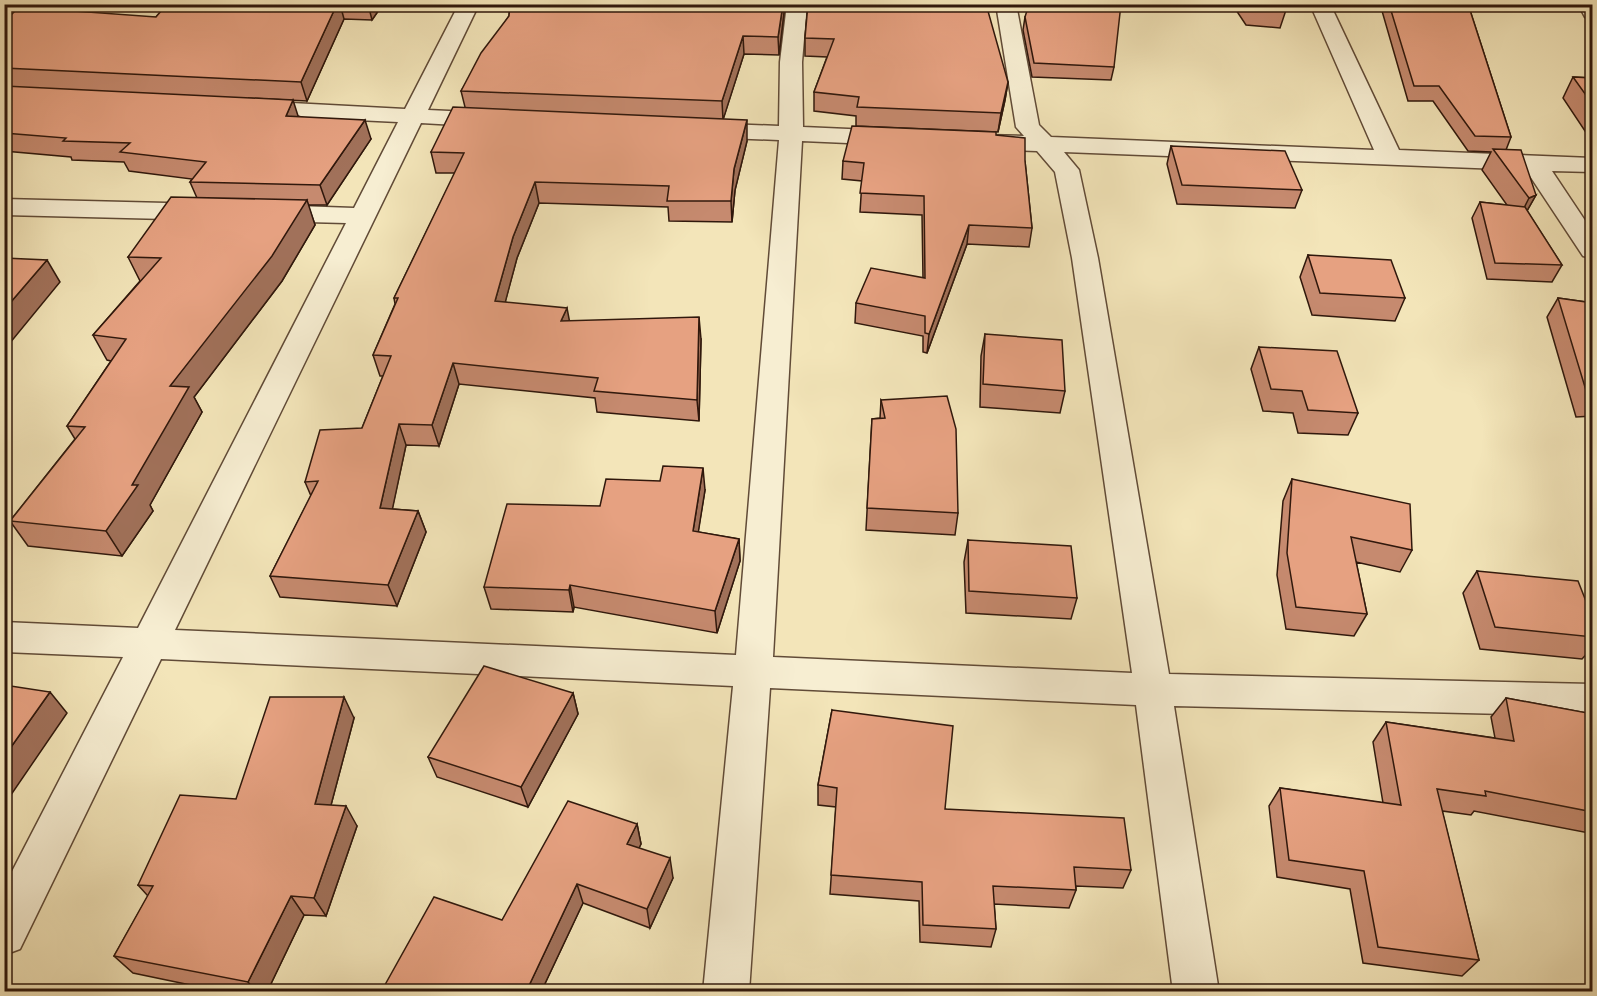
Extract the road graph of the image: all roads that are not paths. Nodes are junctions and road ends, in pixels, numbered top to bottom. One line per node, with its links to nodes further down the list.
1 (469, 4): 8 (street)
2 (796, 4): 11 (street)
3 (1006, 4): 14 (street)
4 (1320, 4): 15 (street)
5 (1588, 4): 6 (street)
6 (1593, 13)
7 (233, 107): 8 (street)
8 (413, 116): 9 (street); 19 (street)
9 (517, 122)
10 (677, 129): 11 (street)
11 (791, 134): 12 (street); 23 (street)
12 (918, 139)
13 (952, 140): 14 (street)
14 (1044, 144): 15 (street); 24 (street)
15 (1390, 158): 16 (street)
16 (1534, 163): 17 (street); 20 (street)
17 (1593, 165)
18 (4, 207): 19 (street)
19 (365, 216): 22 (street)
20 (1593, 250)
21 (4, 637): 22 (street)
22 (150, 643): 23 (street); 26 (street)
23 (753, 671): 24 (street); 27 (street)
24 (1153, 690): 25 (street); 28 (street)
25 (1593, 700)
26 (4, 934)
27 (726, 992)
28 (1196, 992)

